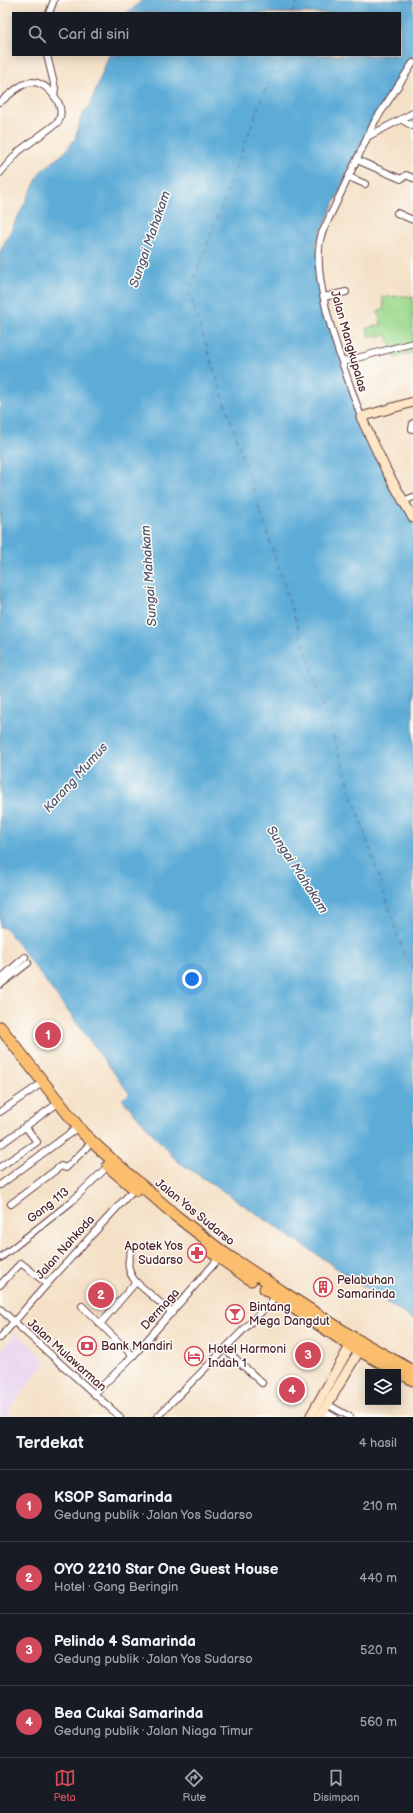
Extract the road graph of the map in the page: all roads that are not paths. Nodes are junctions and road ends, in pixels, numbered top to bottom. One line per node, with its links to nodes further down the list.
1 (54, 0): 2 (street)
2 (49, 12)
3 (46, 56): 5 (street)
4 (413, 64): 10 (street, Jalan Mangkupalas)
5 (54, 96): 6 (street); 12 (street)
6 (0, 102)
7 (413, 113): 8 (street)
8 (402, 120): 9 (street); 10 (street)
9 (413, 126)
10 (367, 137): 11 (street, Jalan Mangkupalas)
11 (357, 160): 13 (street, Jalan Mangkupalas); 14 (street)
12 (0, 173)
13 (349, 177): 15 (street); 19 (street, Jalan Mangkupalas)
14 (413, 178)
15 (365, 184)
16 (397, 213): 17 (street)
17 (413, 220)
18 (346, 292): 19 (street)
19 (324, 297): 21 (street, Jalan Mangkupalas)
20 (413, 343): 21 (street)
21 (342, 362): 23 (street, Jalan Mangkupalas)
22 (413, 402): 23 (street)
23 (361, 417): 25 (street)
24 (413, 497): 25 (street)
25 (404, 501): 26 (street)
26 (413, 518)
27 (0, 979): 28 (street)
28 (0, 985)
29 (0, 1027): 31 (highway, Jalan Yos Sudarso)
30 (0, 1038): 31 (highway, Jalan Yos Sudarso)
31 (40, 1084): 32 (highway, Jalan Yos Sudarso); 33 (street)
32 (56, 1105): 34 (street); 35 (highway, Jalan Yos Sudarso); 41 (highway, Jalan Yos Sudarso)
33 (0, 1112)
34 (25, 1126): 36 (street); 39 (street)
35 (73, 1131): 37 (highway, Jalan Yos Sudarso); 40 (street)
36 (0, 1145)
37 (88, 1147): 38 (highway, Jalan Yos Sudarso); 42 (street)
38 (108, 1166): 41 (highway, Jalan Yos Sudarso); 45 (street, Gang 113)
39 (0, 1167)
40 (0, 1185)
41 (136, 1186): 44 (highway, Jalan Yos Sudarso); 47 (street, Jalan Nahkoda)
42 (10, 1204)
43 (131, 1250): 46 (street)
44 (221, 1256): 49 (highway, Jalan Yos Sudarso); 52 (street, Dermaga)
45 (0, 1258)
46 (136, 1282): 52 (street); 54 (street)
47 (47, 1284): 48 (street); 53 (street, Jalan Nahkoda)
48 (0, 1285)
49 (277, 1295): 56 (highway, Jalan Yos Sudarso); 57 (street)
50 (82, 1306): 54 (street)
51 (0, 1309): 53 (street, Jalan Mulawarman)
52 (172, 1313): 58 (street, Dermaga)
53 (14, 1321): 55 (street, Jalan Nahkoda); 62 (street, Jalan Mulawarman)
54 (100, 1324): 58 (street)
55 (0, 1338)
56 (357, 1344): 59 (highway, Jalan Yos Sudarso); 60 (highway, Jalan Yos Sudarso); 63 (street); 66 (street)
57 (225, 1349): 61 (street); 65 (street)
58 (133, 1356): 62 (street, Dermaga)
59 (413, 1371)
60 (413, 1380)
61 (262, 1383)
62 (94, 1394): 64 (street, Jalan Mulawarman)
63 (323, 1411): 67 (street); 68 (street)
64 (120, 1417)
65 (157, 1417)
66 (310, 1417)
67 (334, 1417)
68 (350, 1417)

